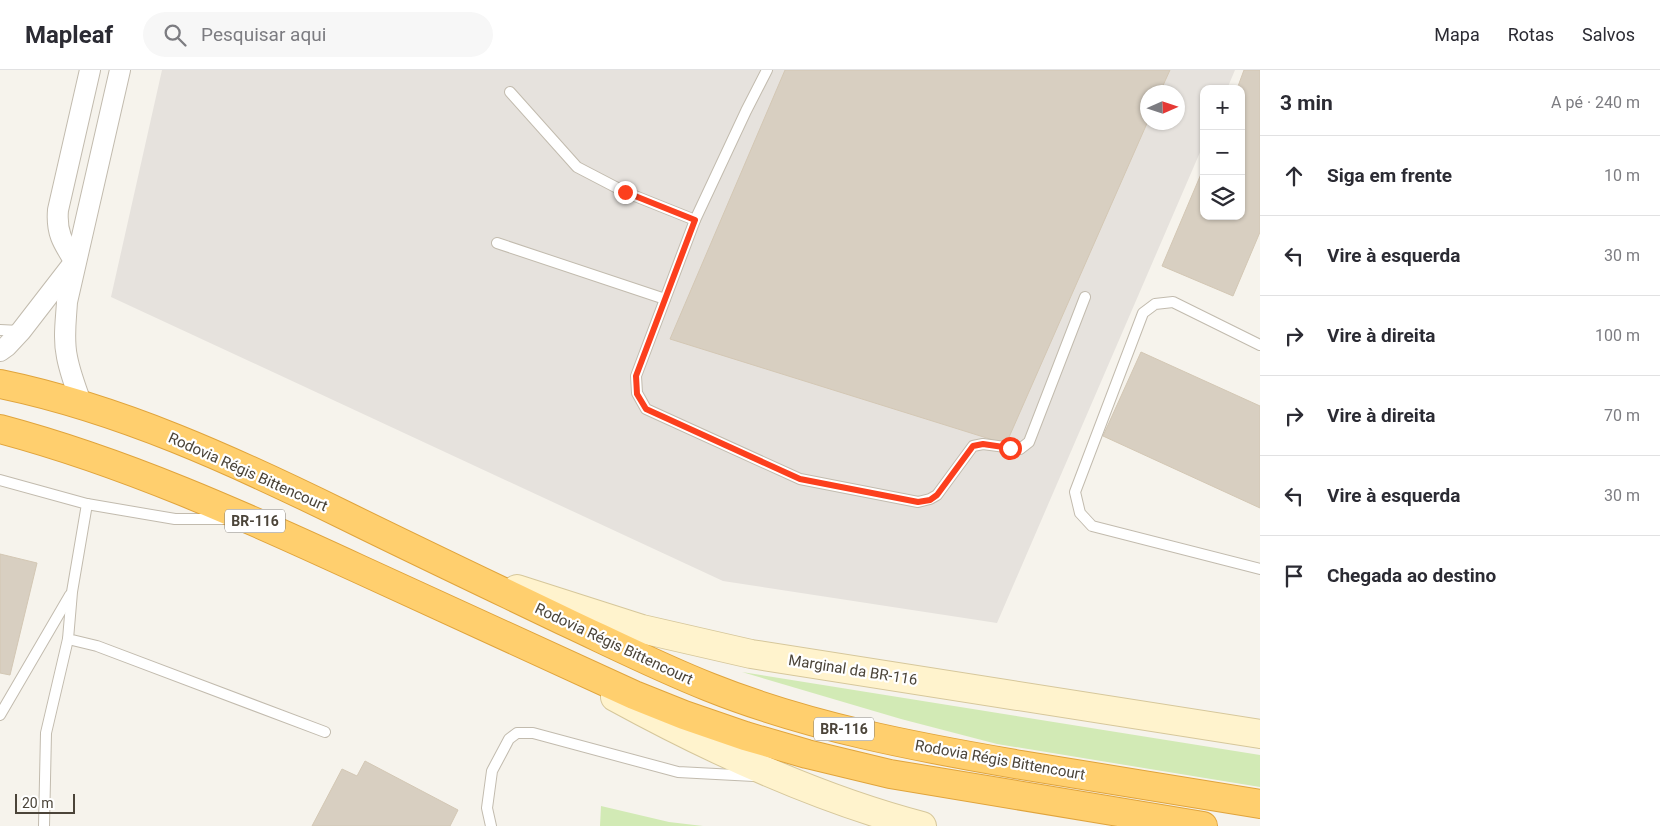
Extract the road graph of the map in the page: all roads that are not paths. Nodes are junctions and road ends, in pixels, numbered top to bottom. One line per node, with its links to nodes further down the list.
1 (90, 70): 7 (street)
2 (120, 70): 7 (street)
3 (767, 70): 5 (lane)
4 (510, 92): 5 (lane)
5 (695, 220): 9 (lane)
6 (497, 243): 9 (lane)
7 (75, 262): 11 (street); 15 (street)
8 (1085, 297): 9 (lane)
9 (665, 299)
10 (0, 330): 11 (lane)
11 (21, 331): 13 (street)
12 (1260, 345): 21 (lane)
13 (0, 350)
14 (0, 384): 15 (highway, Rodovia Régis Bittencourt / BR-116)
15 (82, 405): 20 (highway, Rodovia Régis Bittencourt / BR-116)
16 (0, 429): 19 (highway, Rodovia Régis Bittencourt / BR-116)
17 (0, 480): 18 (lane)
18 (87, 504): 19 (lane); 22 (lane)
19 (251, 519): 23 (highway, Rodovia Régis Bittencourt / BR-116)
20 (454, 569): 27 (main road, Marginal da BR-116 / BR-116); 29 (highway, Rodovia Régis Bittencourt / BR-116)
21 (1260, 569)
22 (72, 592): 24 (lane); 25 (lane)
23 (502, 635): 28 (main road, BR-116); 33 (highway, Rodovia Régis Bittencourt / BR-116)
24 (68, 639): 26 (lane); 30 (lane)
25 (0, 715)
26 (325, 732)
27 (1260, 734)
28 (780, 778): 31 (lane); 32 (main road, BR-116)
29 (1260, 804)
30 (44, 826)
31 (491, 826)
32 (922, 826)
33 (1204, 826)

